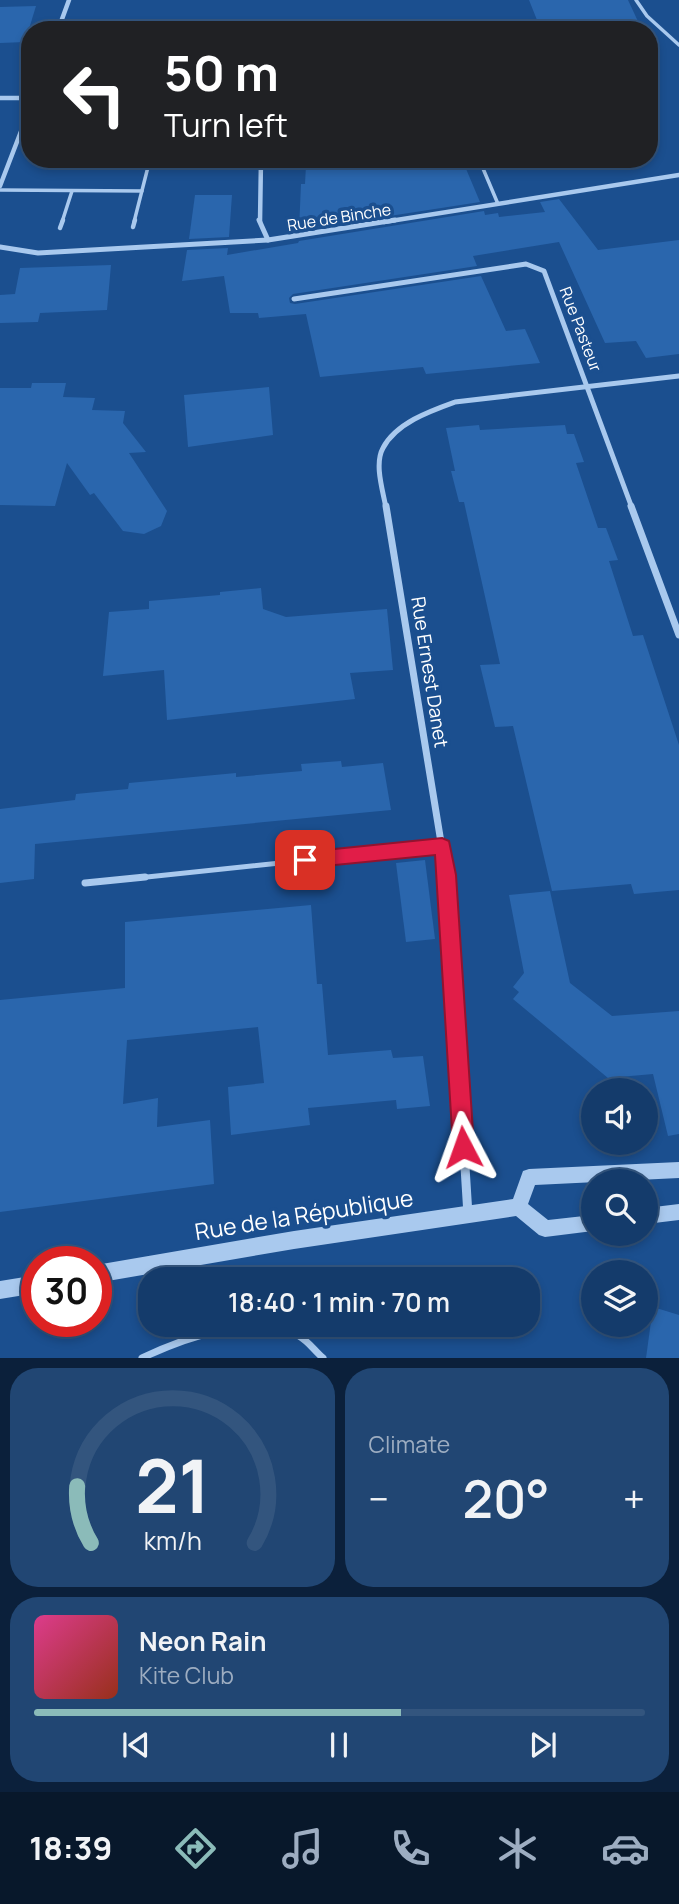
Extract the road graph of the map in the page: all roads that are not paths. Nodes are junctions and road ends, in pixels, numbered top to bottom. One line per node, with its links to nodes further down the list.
1 (69, 0): 3 (street)
2 (636, 0): 4 (street)
3 (61, 21)
4 (653, 21)
5 (658, 26): 6 (street)
6 (679, 45)
7 (0, 98): 8 (street)
8 (21, 98)
9 (21, 132): 14 (street)
10 (147, 168): 16 (lane)
11 (261, 168): 20 (street)
12 (483, 168): 17 (lane)
13 (679, 175): 17 (street, Rue de Binche)
14 (0, 188): 15 (lane)
15 (72, 191): 16 (lane); 19 (lane)
16 (142, 191): 18 (lane)
17 (498, 204): 20 (street, Rue de Binche)
18 (134, 227)
19 (60, 228)
20 (268, 240): 21 (street, Rue de Binche)
21 (0, 247)
22 (294, 299): 24 (street, Rue Pasteur)
23 (679, 376): 24 (street, Rue Ernest Danet)
24 (588, 388): 25 (street, Rue Pasteur); 26 (street, Rue Ernest Danet)
25 (679, 635)
26 (442, 846): 27 (lane); 31 (street, Rue Ernest Danet)
27 (85, 883)
28 (679, 1170): 29 (street)
29 (519, 1207): 31 (street, Rue de la République); 33 (street)
30 (679, 1212): 32 (street)
31 (468, 1215): 34 (street, Rue de la République)
32 (658, 1215)
33 (581, 1225)
34 (112, 1270)
35 (21, 1287): 36 (street)
36 (0, 1290)
37 (142, 1358): 38 (lane)
38 (323, 1358)

